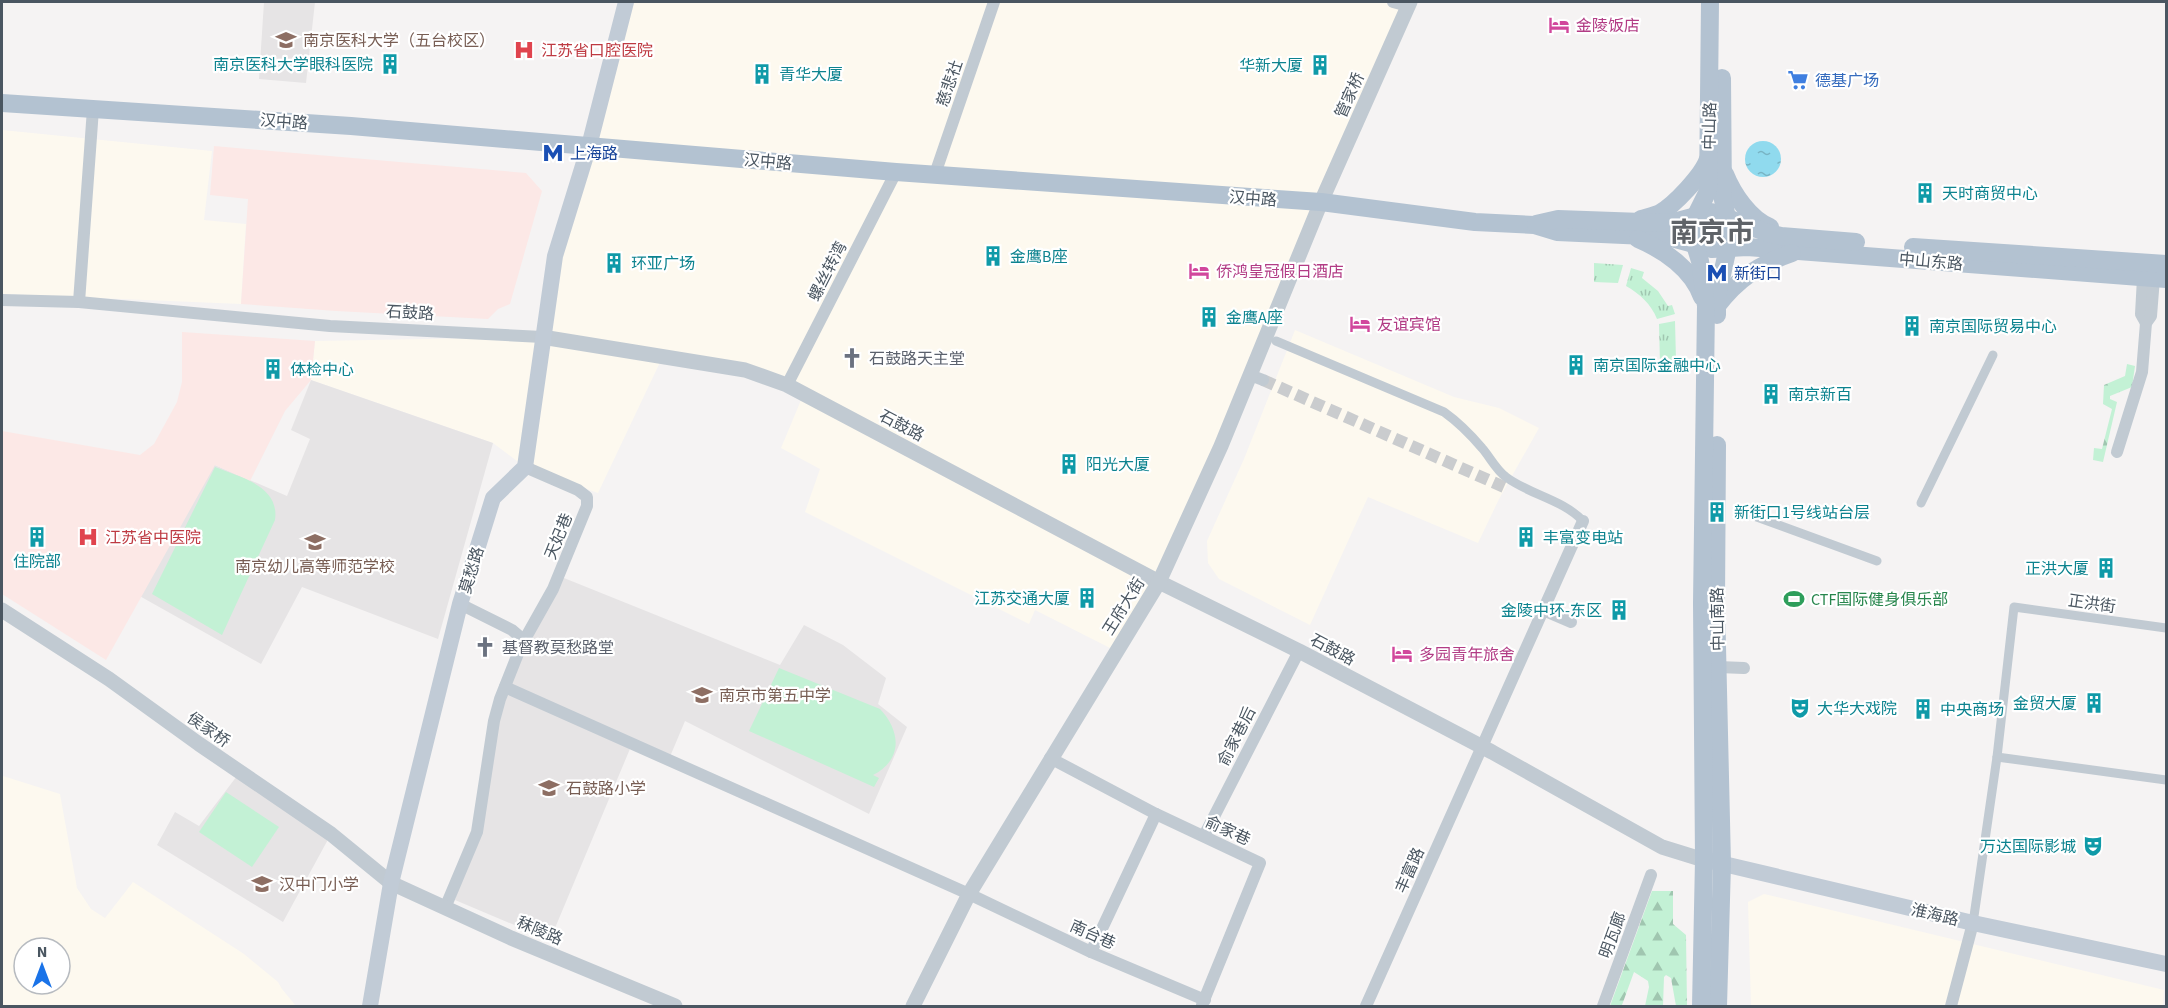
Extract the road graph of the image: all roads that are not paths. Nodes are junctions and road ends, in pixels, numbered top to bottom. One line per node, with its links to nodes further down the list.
1 (626, 2): 9 (main road)
2 (994, 2): 12 (street, 慈悲社)
3 (1393, 2): 6 (street)
4 (1710, 2): 10 (main road, 中山路)
5 (1722, 2): 10 (main road, 中山路)
6 (1409, 4): 13 (street, 管家桥)
7 (2, 103): 8 (main road, 汉中路)
8 (93, 109): 9 (main road, 汉中路); 21 (street)
9 (589, 146): 11 (main road, 汉中路); 23 (main road)
10 (1715, 158): 14 (main road, 中山路); 14 (main road, 中山路); 15 (main road); 16 (main road)
11 (896, 172): 12 (main road, 汉中路); 26 (street, 螺丝转湾)
12 (935, 174): 13 (main road, 汉中路)
13 (1321, 202): 15 (main road, 汉中路); 33 (street, 王府大街)
14 (1719, 226): 15 (main road, 汉中路); 16 (main road, 中山东路); 16 (main road, 中山东路); 17 (main road, 中山东路); 17 (main road, 中山路); 22 (main road, 中山南路)
15 (1627, 229): 17 (main road, 汉中路); 22 (main road)
16 (1801, 244): 18 (main road, 中山东路); 19 (main road, 中山东路); 22 (main road)
17 (1696, 246): 22 (main road, 中山南路)
18 (2166, 264)
19 (2155, 278): 27 (street)
20 (2, 300): 21 (street, 石鼓路)
21 (79, 302): 23 (street, 石鼓路)
22 (1711, 306): 41 (main road, 中山南路); 50 (main road, 中山南路)
23 (542, 337): 26 (street, 石鼓路); 28 (main road)
24 (1276, 341): 31 (street)
25 (1993, 355): 29 (street)
26 (787, 385): 33 (street, 石鼓路)
27 (2118, 452)
28 (525, 467): 34 (main road, 莫愁路); 39 (street, 天妃巷)
29 (1921, 502)
30 (1754, 516): 32 (street)
31 (1583, 521): 36 (street, 丰富路)
32 (1877, 561)
33 (1159, 582): 40 (street, 石鼓路); 45 (street, 王府大街)
34 (460, 604): 39 (street); 53 (main road, 莫愁路)
35 (2, 610): 53 (street, 侯家桥)
36 (1543, 610): 37 (street); 44 (street, 丰富路)
37 (1571, 622)
38 (2166, 628): 46 (street, 正洪街)
39 (521, 646): 43 (street, 天妃巷)
40 (1299, 651): 44 (street, 石鼓路); 49 (street, 俞家巷后)
41 (1718, 667): 42 (street); 51 (main road, 中山南路)
42 (1744, 668)
43 (505, 687): 54 (street, 南台巷); 55 (street, 天妃巷)
44 (1481, 747): 50 (street, 石鼓路); 63 (street, 丰富路)
45 (1050, 758): 48 (street, 俞家巷); 54 (street, 王府大街)
46 (1997, 758): 47 (street); 56 (street)
47 (2166, 780)
48 (1156, 814): 49 (street, 俞家巷); 57 (street)
49 (1204, 836): 59 (street, 俞家巷)
50 (1704, 860): 51 (main road, 淮海路); 65 (main road, 中山南路)
51 (1722, 864): 56 (main road, 淮海路); 66 (main road, 中山南路)
52 (1651, 875): 64 (street, 明瓦廊)
53 (391, 883): 55 (street, 秣陵路); 60 (main road, 莫愁路)
54 (969, 894): 57 (street, 南台巷); 62 (street, 王府大街)
55 (445, 909): 61 (street, 秣陵路)
56 (1973, 922): 58 (main road, 淮海路); 67 (street)
57 (1091, 952): 59 (street, 南台巷)
58 (2166, 964)
59 (1203, 1003)
60 (370, 1006)
61 (675, 1006)
62 (913, 1006)
63 (1366, 1006)
64 (1603, 1006)
65 (1701, 1006)
66 (1718, 1006)
67 (1951, 1006)

